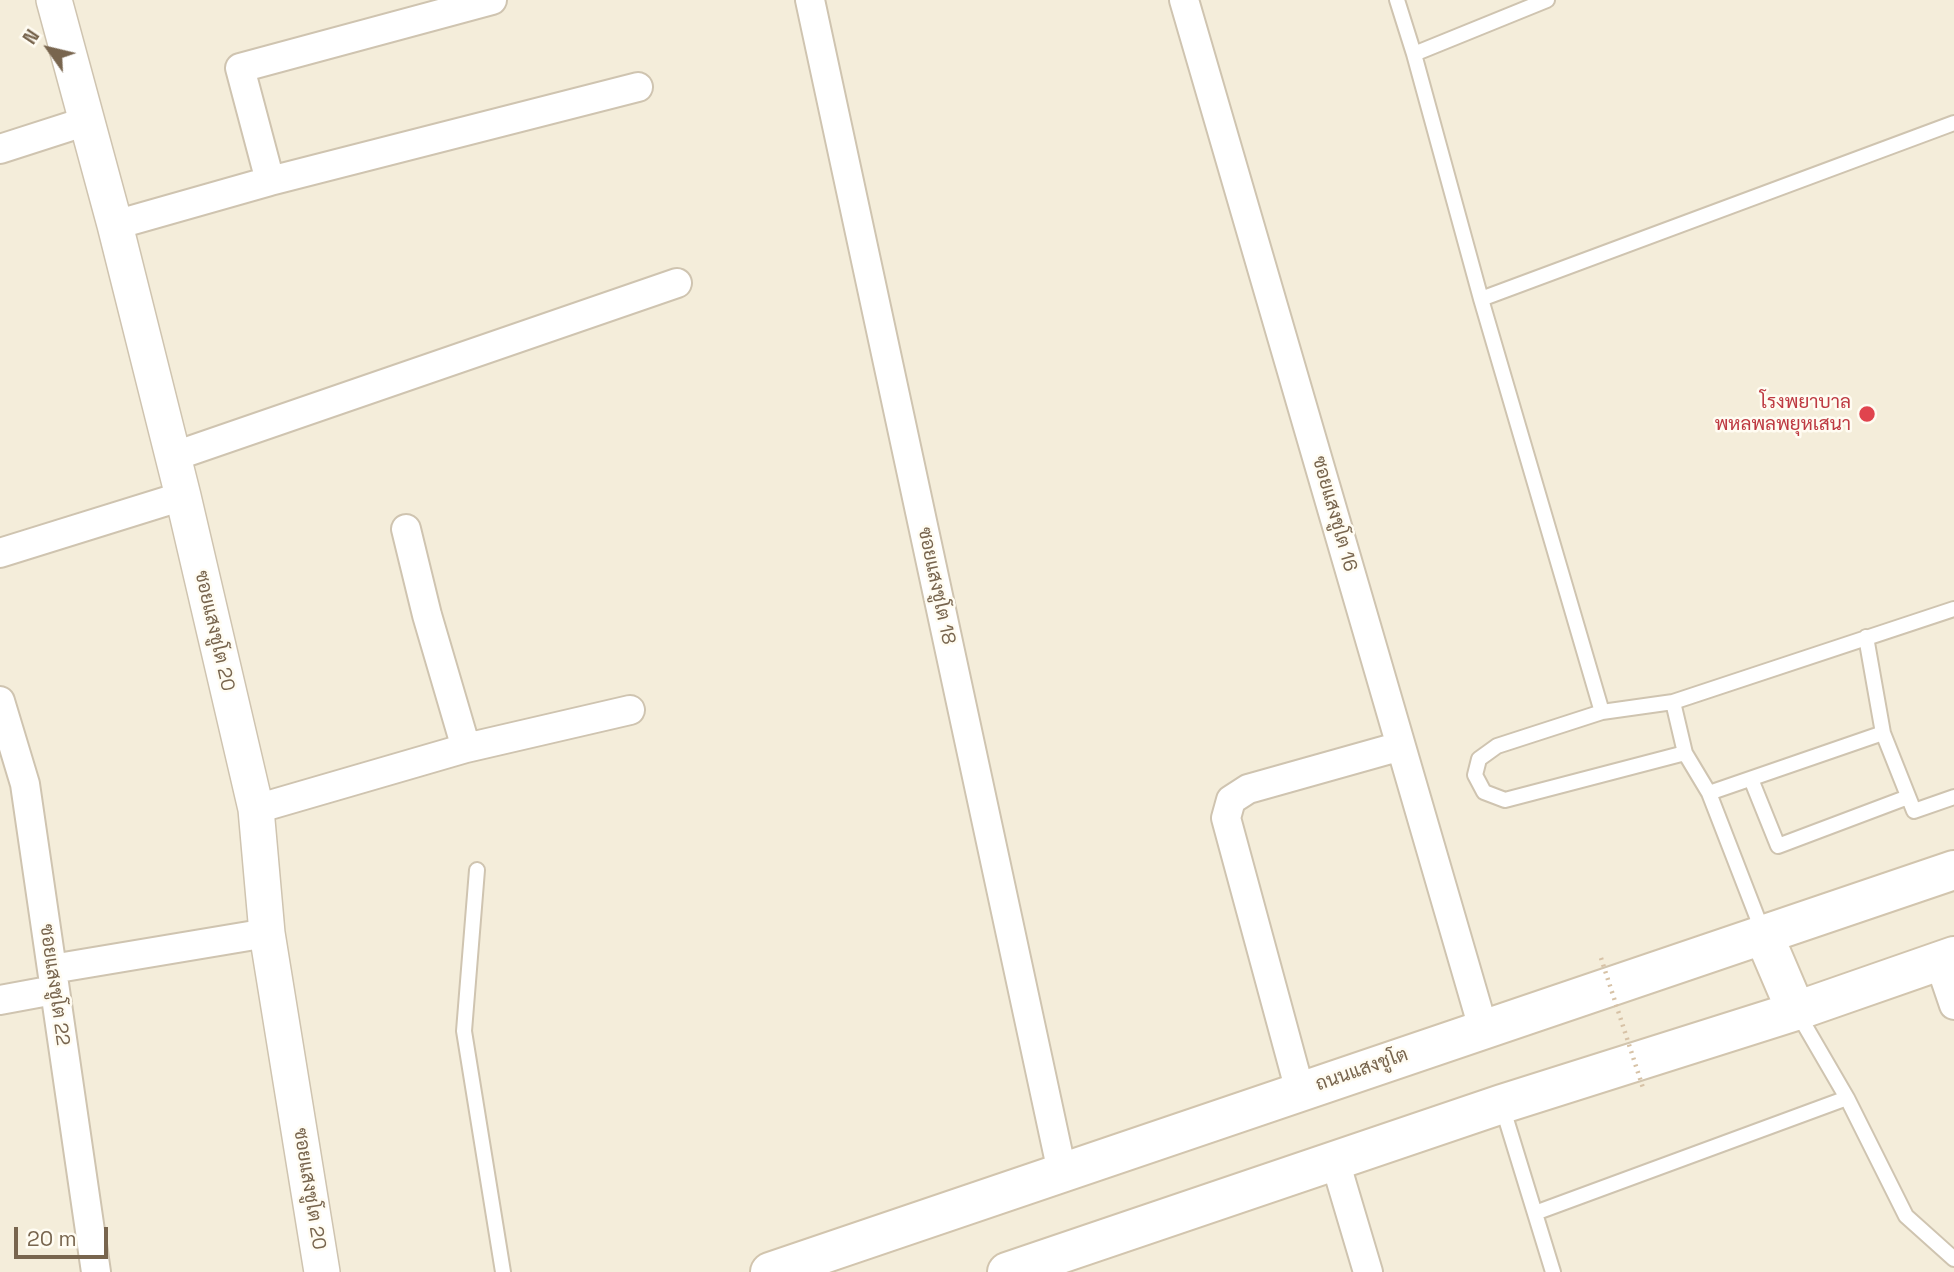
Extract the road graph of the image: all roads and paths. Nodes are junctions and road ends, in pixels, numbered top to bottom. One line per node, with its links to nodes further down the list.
1 (54, 0): 9 (street, ซอยแสงชูโต 20)
2 (492, 0): 12 (street)
3 (810, 0): 51 (street, ซอยแสงชูโต 18)
4 (1184, 0): 27 (street, ซอยแสงชูโต 16)
5 (1397, 0): 7 (lane)
6 (1547, 0): 7 (lane)
7 (1414, 54): 15 (lane)
8 (638, 87): 12 (street)
9 (87, 121): 11 (street); 13 (street, ซอยแสงชูโต 20)
10 (1954, 123): 15 (lane)
11 (0, 149)
12 (270, 181): 13 (street)
13 (115, 225): 16 (street, ซอยแสงชูโต 20)
14 (677, 283): 16 (street)
15 (1481, 299): 25 (lane)
16 (172, 457): 17 (street, ซอยแสงชูโต 20)
17 (183, 496): 19 (street); 34 (street, ซอยแสงชูโต 20)
18 (406, 529): 28 (street)
19 (0, 553)
20 (1954, 609): 21 (lane)
21 (1866, 637): 23 (lane); 26 (lane)
22 (0, 701): 41 (street, ซอยแสงชูโต 22)
23 (1673, 702): 25 (lane); 29 (lane)
24 (630, 710): 28 (street)
25 (1602, 712): 29 (lane)
26 (1884, 733): 30 (lane); 32 (lane)
27 (1401, 746): 45 (street, ซอยแสงชูโต 16); 46 (street)
28 (466, 748): 34 (street)
29 (1685, 753): 31 (lane)
30 (1751, 779): 31 (lane); 32 (lane)
31 (1709, 793): 38 (lane)
32 (1908, 797): 33 (lane)
33 (1954, 797)
34 (256, 809): 37 (street, ซอยแสงชูโต 20)
35 (477, 870): 56 (lane)
36 (1954, 870): 38 (main road, ถนนแสงชูโต)
37 (267, 933): 41 (street); 55 (street, ซอยแสงชูโต 20)
38 (1764, 936): 44 (main road); 45 (main road, ถนนแสงชูโต)
39 (1601, 958): 47 (path, bridge)
40 (1946, 958): 43 (street); 44 (main road)
41 (53, 980): 42 (street); 54 (street, ซอยแสงชูโต 22)
42 (0, 1000)
43 (1954, 1005)
44 (1796, 1011): 48 (lane); 49 (main road)
45 (1483, 1028): 46 (main road, ถนนแสงชูโต)
46 (1300, 1091): 51 (main road, ถนนแสงชูโต)
47 (1644, 1091)
48 (1847, 1098): 52 (lane); 53 (lane)
49 (1502, 1104): 50 (main road); 52 (lane)
50 (1335, 1161): 58 (main road); 59 (street)
51 (1062, 1172): 57 (main road, ถนนแสงชูโต)
52 (1535, 1213): 60 (lane)
53 (1954, 1259)
54 (96, 1272)
55 (322, 1272)
56 (503, 1272)
57 (770, 1272)
58 (1007, 1272)
59 (1368, 1272)
60 (1553, 1272)

